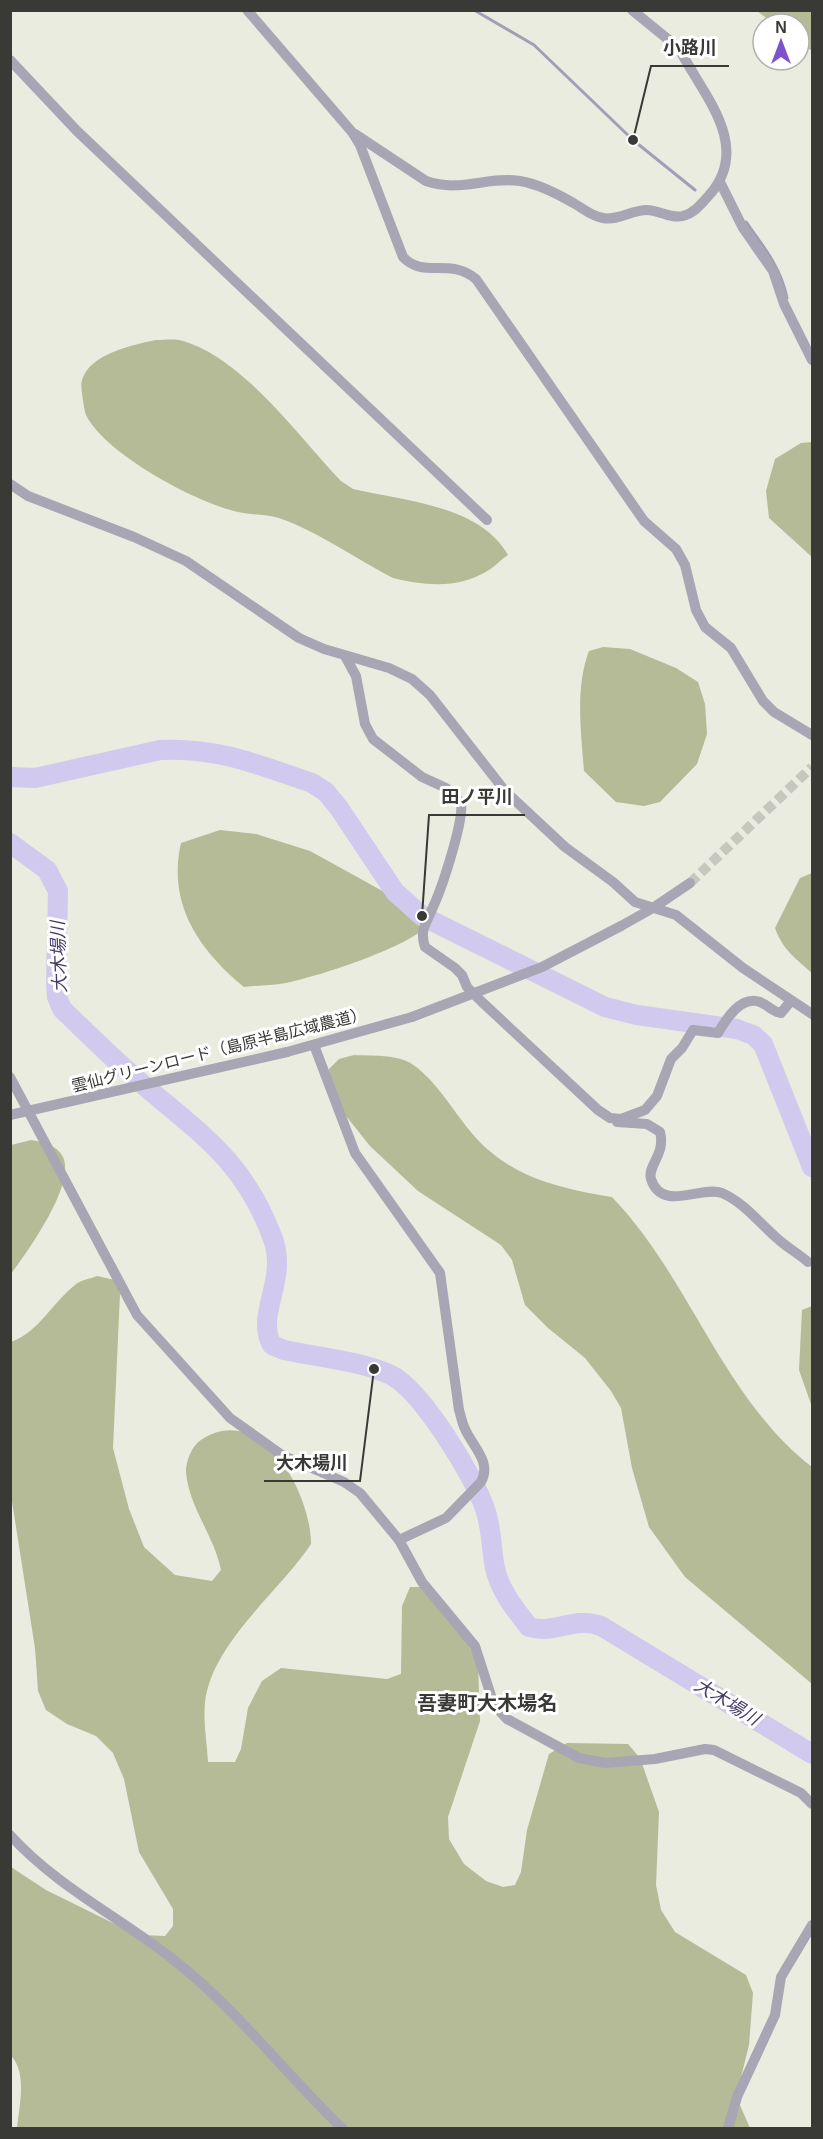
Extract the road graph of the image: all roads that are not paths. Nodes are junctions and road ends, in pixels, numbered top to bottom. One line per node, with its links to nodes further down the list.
1 (247, 10): 4 (street)
2 (632, 10): 5 (street)
3 (10, 60): 8 (street)
4 (352, 132): 5 (street); 10 (street)
5 (720, 182): 6 (street)
6 (813, 360)
7 (10, 484): 9 (street)
8 (487, 520)
9 (345, 656): 12 (street); 18 (street)
10 (813, 735)
11 (690, 883): 12 (street, 雲仙グリーンロード（島原半島広域農道）)
12 (653, 908): 13 (street); 15 (street, 雲仙グリーンロード（島原半島広域農道）, bridge)
13 (790, 1002): 14 (street); 18 (street)
14 (813, 1014)
15 (314, 1045): 17 (street, 雲仙グリーンロード（島原半島広域農道）, bridge); 20 (street)
16 (10, 1077): 20 (street)
17 (10, 1115)
18 (610, 1118): 19 (street)
19 (808, 1262)
20 (399, 1540): 21 (street)
21 (813, 1804)
22 (10, 1835): 24 (street)
23 (813, 1924): 25 (street)
24 (342, 2128)
25 (728, 2128)

